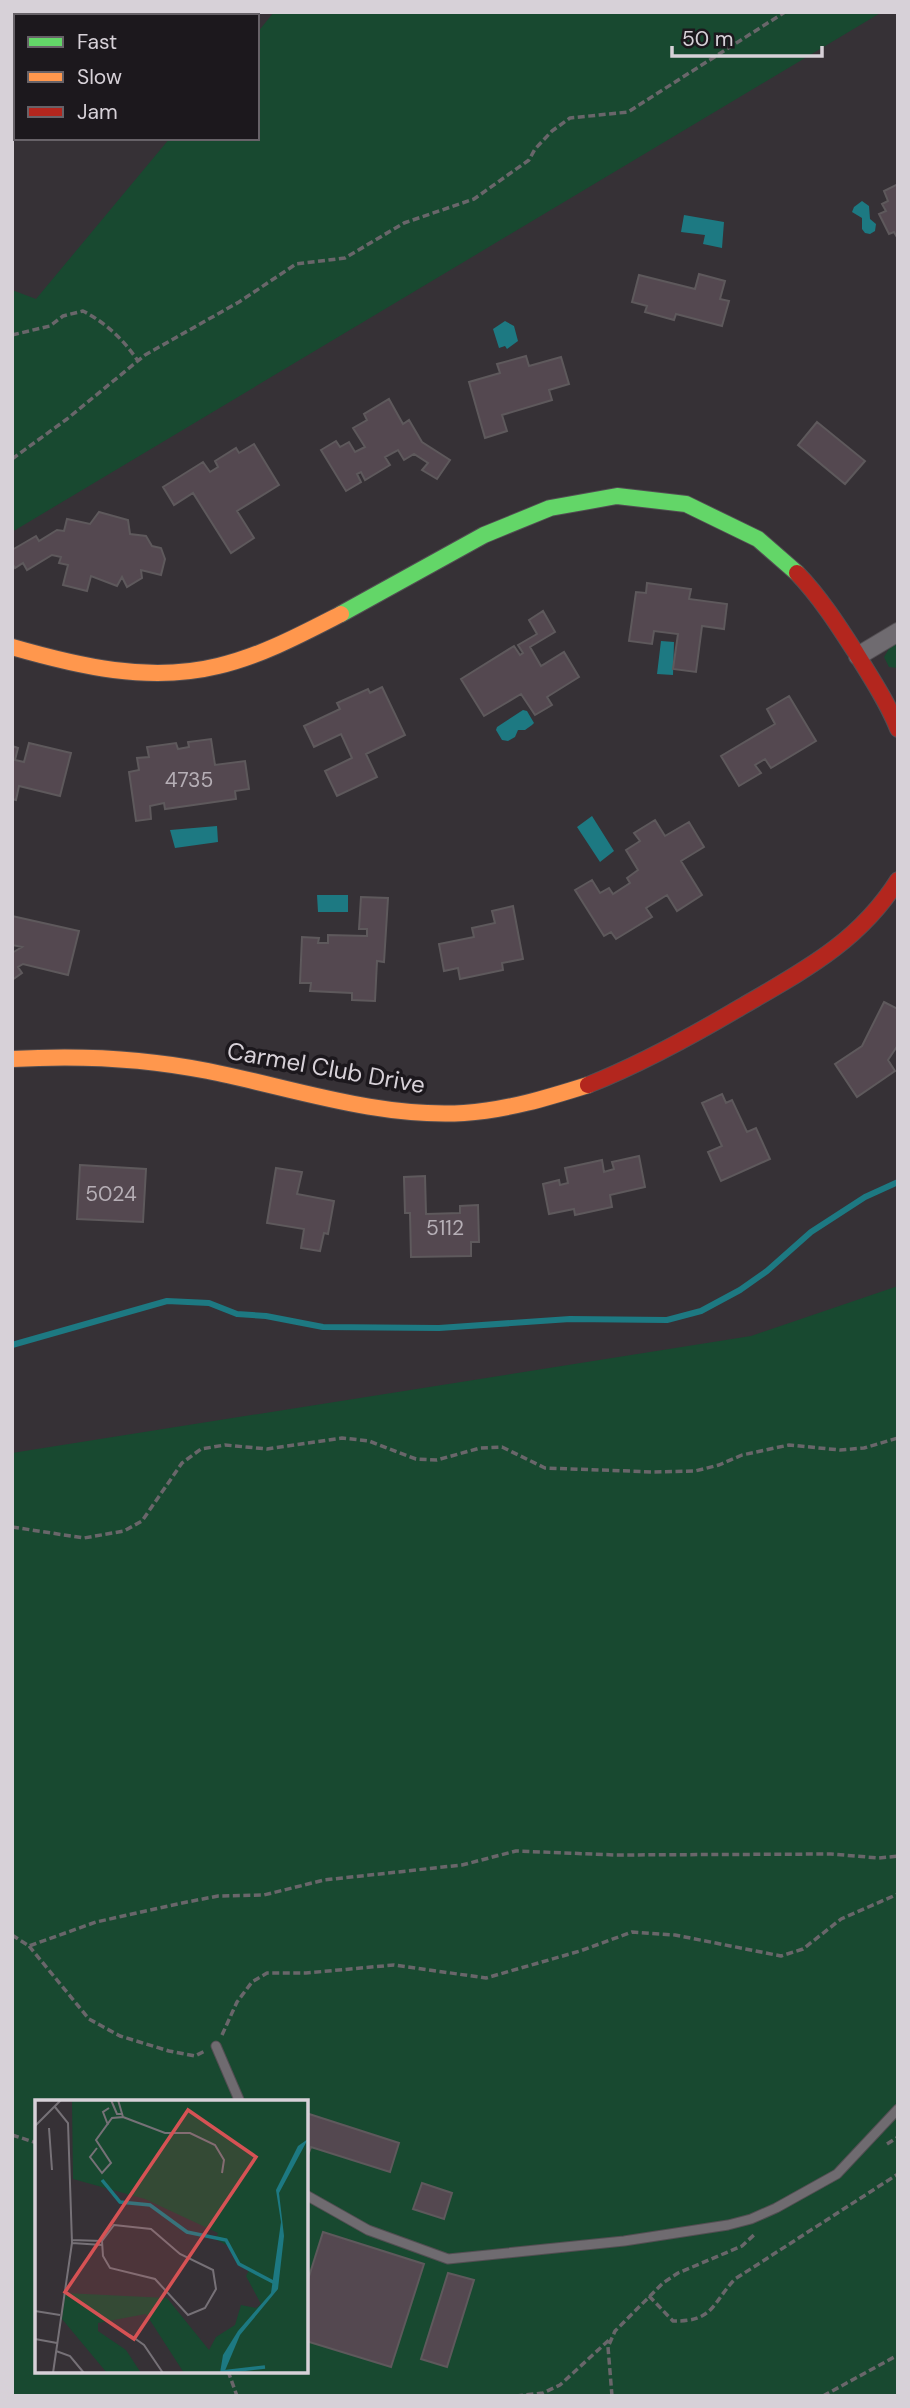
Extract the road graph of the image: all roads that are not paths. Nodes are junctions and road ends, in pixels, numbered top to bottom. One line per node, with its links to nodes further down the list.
1 (898, 632): 3 (street)
2 (12, 647): 3 (street)
3 (858, 656): 4 (street)
4 (890, 689): 5 (street)
5 (898, 729)
6 (898, 880): 7 (street, Carmel Club Drive)
7 (12, 1059)
8 (216, 2046): 9 (lane)
9 (239, 2100)
10 (898, 2109): 11 (lane)
11 (308, 2196)

